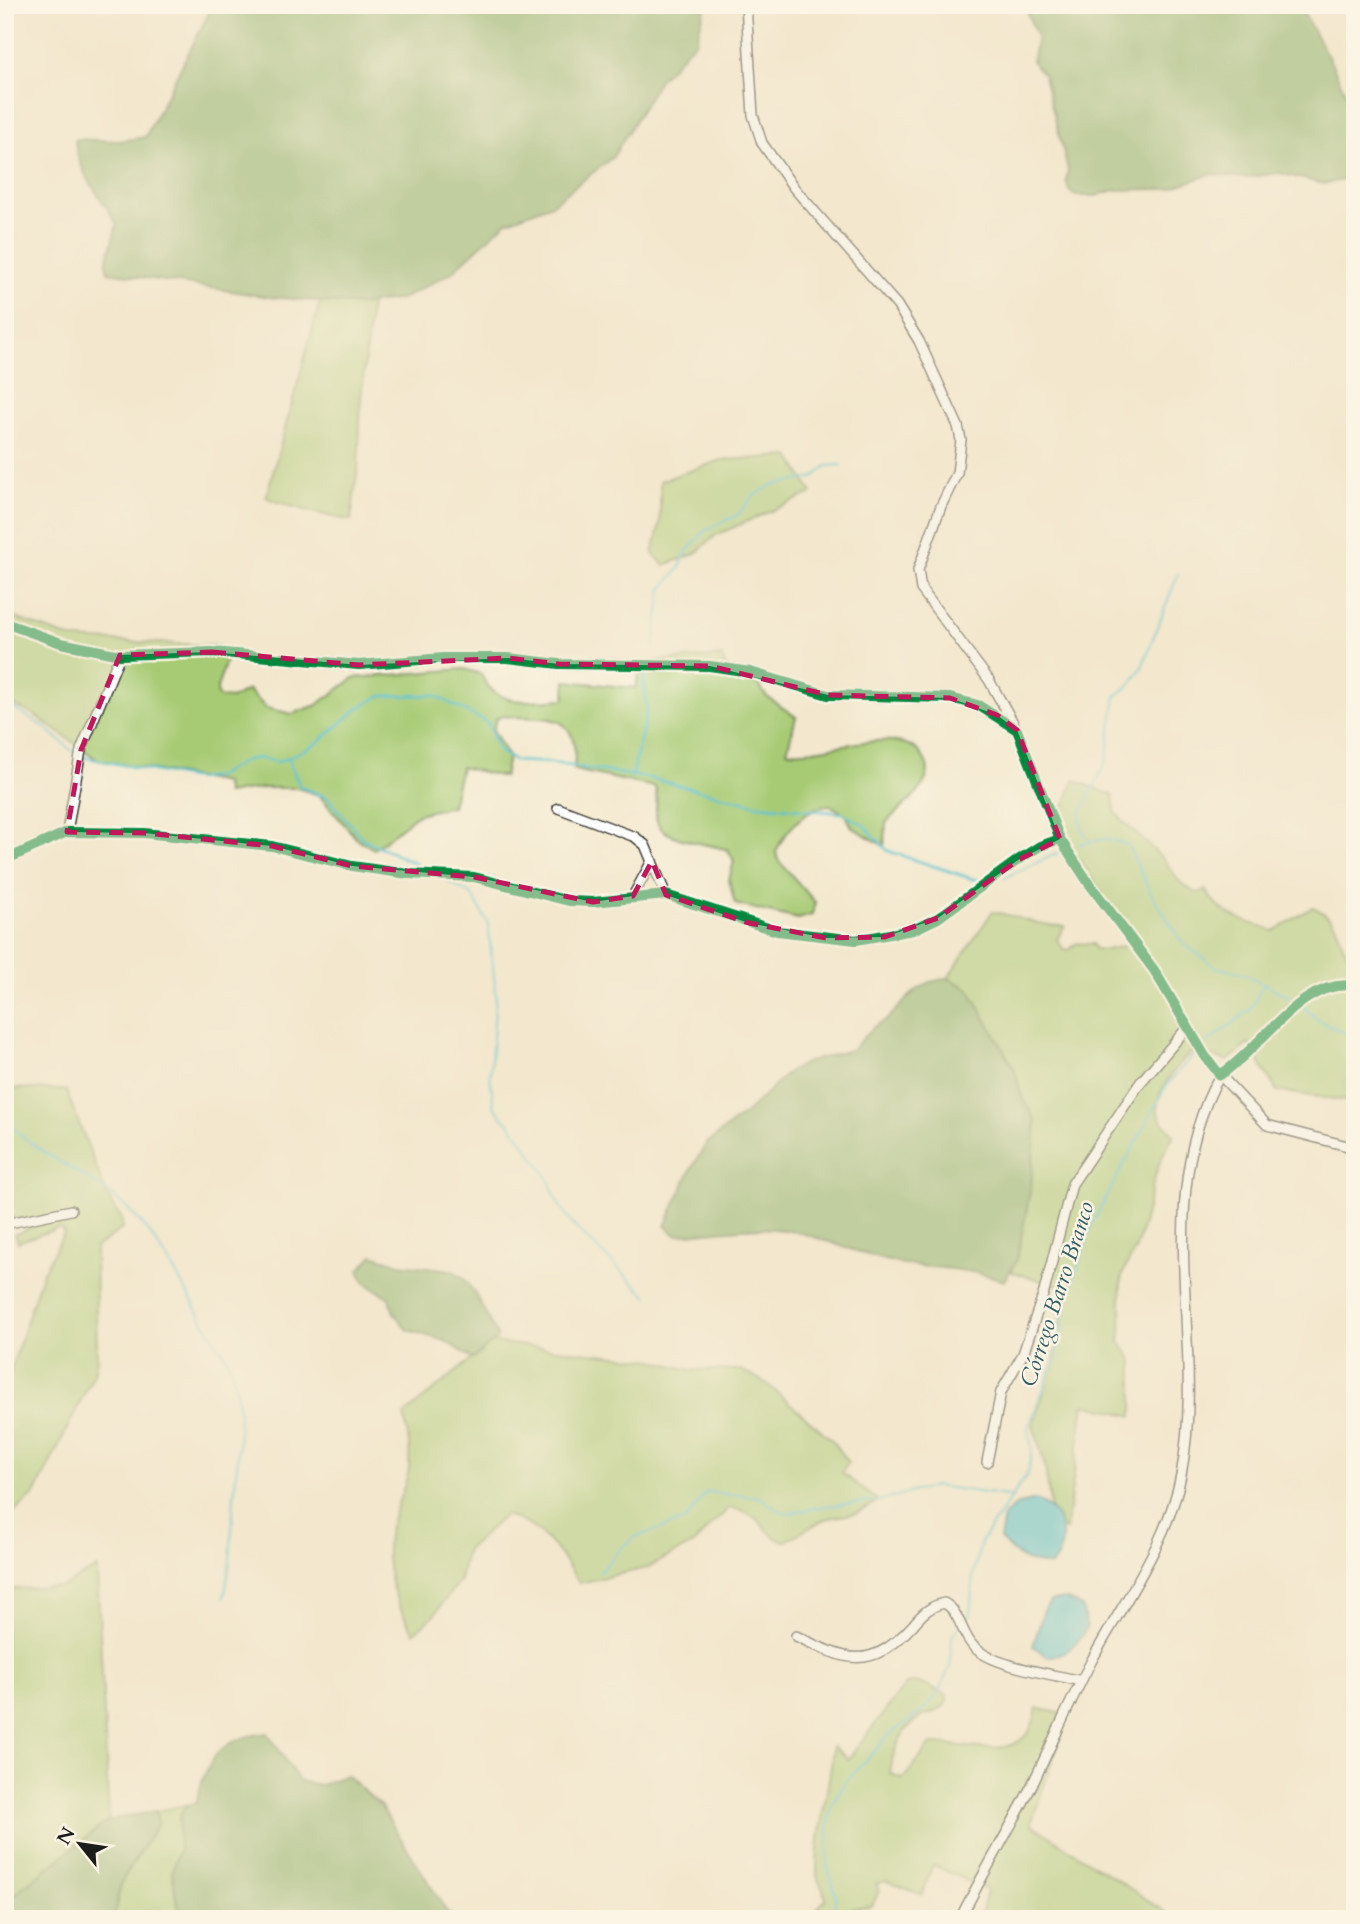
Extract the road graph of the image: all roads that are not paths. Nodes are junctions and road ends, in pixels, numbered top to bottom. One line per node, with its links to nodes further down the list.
1 (746, 5): 4 (street)
2 (5, 623): 3 (street)
3 (120, 654): 4 (street); 6 (street)
4 (1017, 730): 7 (street)
5 (558, 808): 9 (street)
6 (67, 832): 8 (street); 11 (street)
7 (1060, 839): 10 (street); 13 (street)
8 (5, 860)
9 (652, 861): 10 (street); 11 (street)
10 (666, 895): 11 (street)
11 (633, 896)
12 (1355, 986): 14 (street)
13 (1187, 1028): 14 (street); 18 (street)
14 (1220, 1075): 15 (street); 20 (street)
15 (1355, 1148)
16 (71, 1210): 17 (street)
17 (5, 1224)
18 (987, 1462)
19 (796, 1636): 20 (street)
20 (1081, 1681): 21 (street)
21 (960, 1919)

